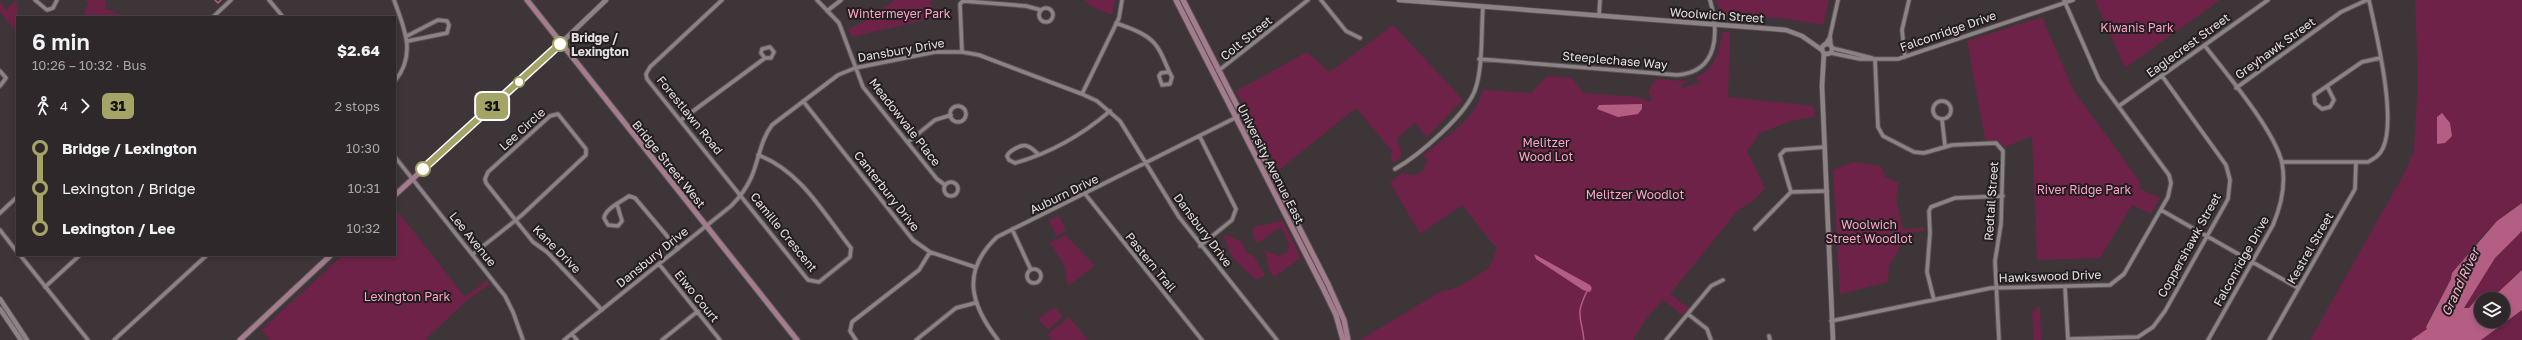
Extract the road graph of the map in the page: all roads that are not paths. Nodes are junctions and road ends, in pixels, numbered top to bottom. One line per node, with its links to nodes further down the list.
1 (35, 0): 2 (street)
2 (57, 0)
3 (231, 0): 28 (street)
4 (269, 0): 29 (street)
5 (394, 0): 33 (street)
6 (526, 0): 35 (main road, Bridge Street West)
7 (606, 0): 35 (street)
8 (722, 0): 62 (street, Forestlawn Road)
9 (817, 0): 27 (street, Meadowvale Place)
10 (841, 0): 27 (street)
11 (1122, 0): 31 (street)
12 (1176, 0): 48 (main road, University Avenue East)
13 (1183, 0): 46 (main road, University Avenue East)
14 (1308, 0): 46 (street, Colt Street)
15 (1321, 0): 34 (street)
16 (1399, 0): 25 (street, Woolwich Street)
17 (1600, 0): 30 (street)
18 (1710, 0): 32 (street, Steeplechase Way)
19 (1838, 0): 37 (street)
20 (1908, 0): 39 (street)
21 (2073, 0): 24 (street, Falconridge Drive)
22 (2268, 0): 36 (street, Eaglecrest Street)
23 (2368, 0): 41 (street); 53 (street, Greyhawk Street)
24 (2064, 1): 39 (street, Falconridge Drive); 56 (street, Hawkswood Drive)
25 (1482, 7): 30 (street, Woolwich Street); 42 (street)
26 (1041, 10): 38 (street)
27 (827, 11): 44 (street, Meadowvale Place)
28 (214, 16)
29 (282, 16)
30 (1600, 16): 32 (street, Woolwich Street)
31 (1116, 23): 47 (street); 54 (street)
32 (1715, 25): 37 (street, Woolwich Street); 42 (street, Steeplechase Way)
33 (408, 38): 33 (street); 50 (street)
34 (1360, 38)
35 (560, 44): 74 (main road); 89 (main road, Bridge Street West)
36 (2205, 46): 49 (street, Eaglecrest Street); 53 (street, Falconridge Drive)
37 (1827, 49): 43 (street, Falconridge Drive); 66 (street)
38 (962, 52): 44 (street, Dansbury Drive); 54 (street, Dansbury Drive)
39 (1905, 57): 43 (street, Falconridge Drive)
40 (765, 58): 62 (street)
41 (2380, 58): 52 (street); 71 (street)
42 (1479, 59): 73 (street)
43 (1875, 59): 65 (street, Redtail Street)
44 (855, 68): 55 (street, Dansbury Drive); 64 (street, Meadowvale Place)
45 (0, 71): 51 (street)
46 (1219, 71): 48 (street, Colt Street); 58 (main road, University Avenue East)
47 (1168, 72): 47 (street)
48 (1214, 74): 60 (main road, University Avenue East)
49 (2162, 76): 56 (street, Eaglecrest Street); 93 (street, Coppershawk Street)
50 (396, 78)
51 (0, 86)
52 (2327, 86): 52 (street)
53 (2236, 88): 70 (street, Falconridge Drive)
54 (1082, 94): 57 (street, Dansbury Drive)
55 (803, 101): 68 (street, Dansbury Drive); 97 (street, Canterbury Drive)
56 (2119, 106): 84 (street, Hawkswood Drive)
57 (1110, 111): 67 (street); 72 (street, Dansbury Drive)
58 (1243, 114): 60 (street, Auburn Drive); 87 (main road, University Avenue East)
59 (951, 115): 59 (street); 64 (street)
60 (1236, 118): 63 (street, Auburn Drive); 86 (main road, University Avenue East)
61 (1942, 119): 61 (street); 65 (street)
62 (681, 120): 79 (street, Forestlawn Road)
63 (1200, 137): 72 (street, Auburn Drive); 94 (street)
64 (908, 142): 75 (street, Meadowvale Place)
65 (1945, 146): 81 (street, Redtail Street)
66 (1825, 147): 76 (street); 77 (street)
67 (1038, 154): 67 (street)
68 (758, 155): 79 (street, Dansbury Drive); 79 (street, Camille Crescent)
69 (396, 158): 74 (street, Lee Avenue)
70 (2282, 162): 71 (street); 103 (street, Falconridge Drive)
71 (2356, 162): 111 (street, Kestrel Street)
72 (1146, 164): 80 (street, Auburn Drive); 94 (street, Dansbury Drive)
73 (1395, 169)
74 (412, 179): 78 (main road); 98 (street, Lee Avenue)
75 (945, 185): 75 (street, Meadowvale Place)
76 (1827, 191): 77 (street); 119 (street)
77 (1791, 192): 91 (street)
78 (396, 194)
79 (742, 195): 89 (street, Dansbury Drive)
80 (1086, 195): 90 (street, Auburn Drive); 135 (street, Pastern Trail)
81 (2002, 196): 110 (street, Redtail Street); 113 (street)
82 (16, 198): 85 (street)
83 (617, 204): 83 (street); 95 (street)
84 (2162, 210): 93 (street); 109 (street, Hawkswood Drive)
85 (0, 213)
86 (1286, 215): 87 (street); 137 (main road, University Avenue East)
87 (1292, 215): 138 (main road, University Avenue East)
88 (515, 220): 88 (street, Lee Circle); 98 (street, Lee Circle); 116 (street, Kane Drive)
89 (706, 226): 95 (street, Dansbury Drive); 131 (main road, Bridge Street West)
90 (1012, 229): 105 (street, Auburn Drive); 106 (street)
91 (1755, 229)
92 (0, 230): 96 (street)
93 (2207, 236): 103 (street); 143 (street, Coppershawk Street)
94 (1200, 246): 136 (street, Dansbury Drive)
95 (678, 249): 104 (street, Dansbury Drive)
96 (16, 251)
97 (930, 252): 105 (street, Canterbury Drive); 132 (street)
98 (473, 254): 126 (street, Lee Avenue)
99 (21, 256): 108 (street)
100 (79, 256): 108 (street)
101 (206, 256): 124 (street)
102 (330, 256): 125 (main road)
103 (2253, 261): 111 (street); 144 (street, Falconridge Drive)
104 (659, 264): 116 (street, Dansbury Drive); 117 (street, Eiwo Court)
105 (975, 267): 114 (street, Auburn Drive)
106 (1031, 270)
107 (1723, 280): 118 (street)
108 (45, 287): 123 (street)
109 (2065, 287): 110 (street, Hawkswood Drive); 143 (street)
110 (1997, 288): 113 (street, Hawkswood Drive); 142 (street, Redtail Street)
111 (2298, 288): 145 (street, Kestrel Street)
112 (0, 299): 122 (street)
113 (1934, 300): 119 (street, Hawkswood Drive)
114 (975, 303): 133 (street); 134 (street, Auburn Drive)
115 (0, 309): 121 (street)
116 (602, 310): 120 (street, Dansbury Drive)
117 (698, 311): 129 (street); 130 (street, Eiwo Court)
118 (1688, 314): 139 (street); 140 (street)
119 (1831, 321): 141 (street)
120 (572, 334): 127 (street, Dansbury Drive); 128 (street)
121 (21, 340)
122 (27, 340)
123 (88, 340)
124 (114, 340)
125 (240, 340)
126 (523, 340)
127 (564, 340)
128 (577, 340)
129 (662, 340)
130 (720, 340)
131 (797, 340)
132 (856, 340)
133 (916, 340)
134 (998, 340)
135 (1202, 340)
136 (1277, 340)
137 (1343, 340)
138 (1348, 340)
139 (1666, 340)
140 (1711, 340)
141 (1832, 340)
142 (2000, 340)
143 (2068, 340)
144 (2208, 340)
145 (2269, 340)

